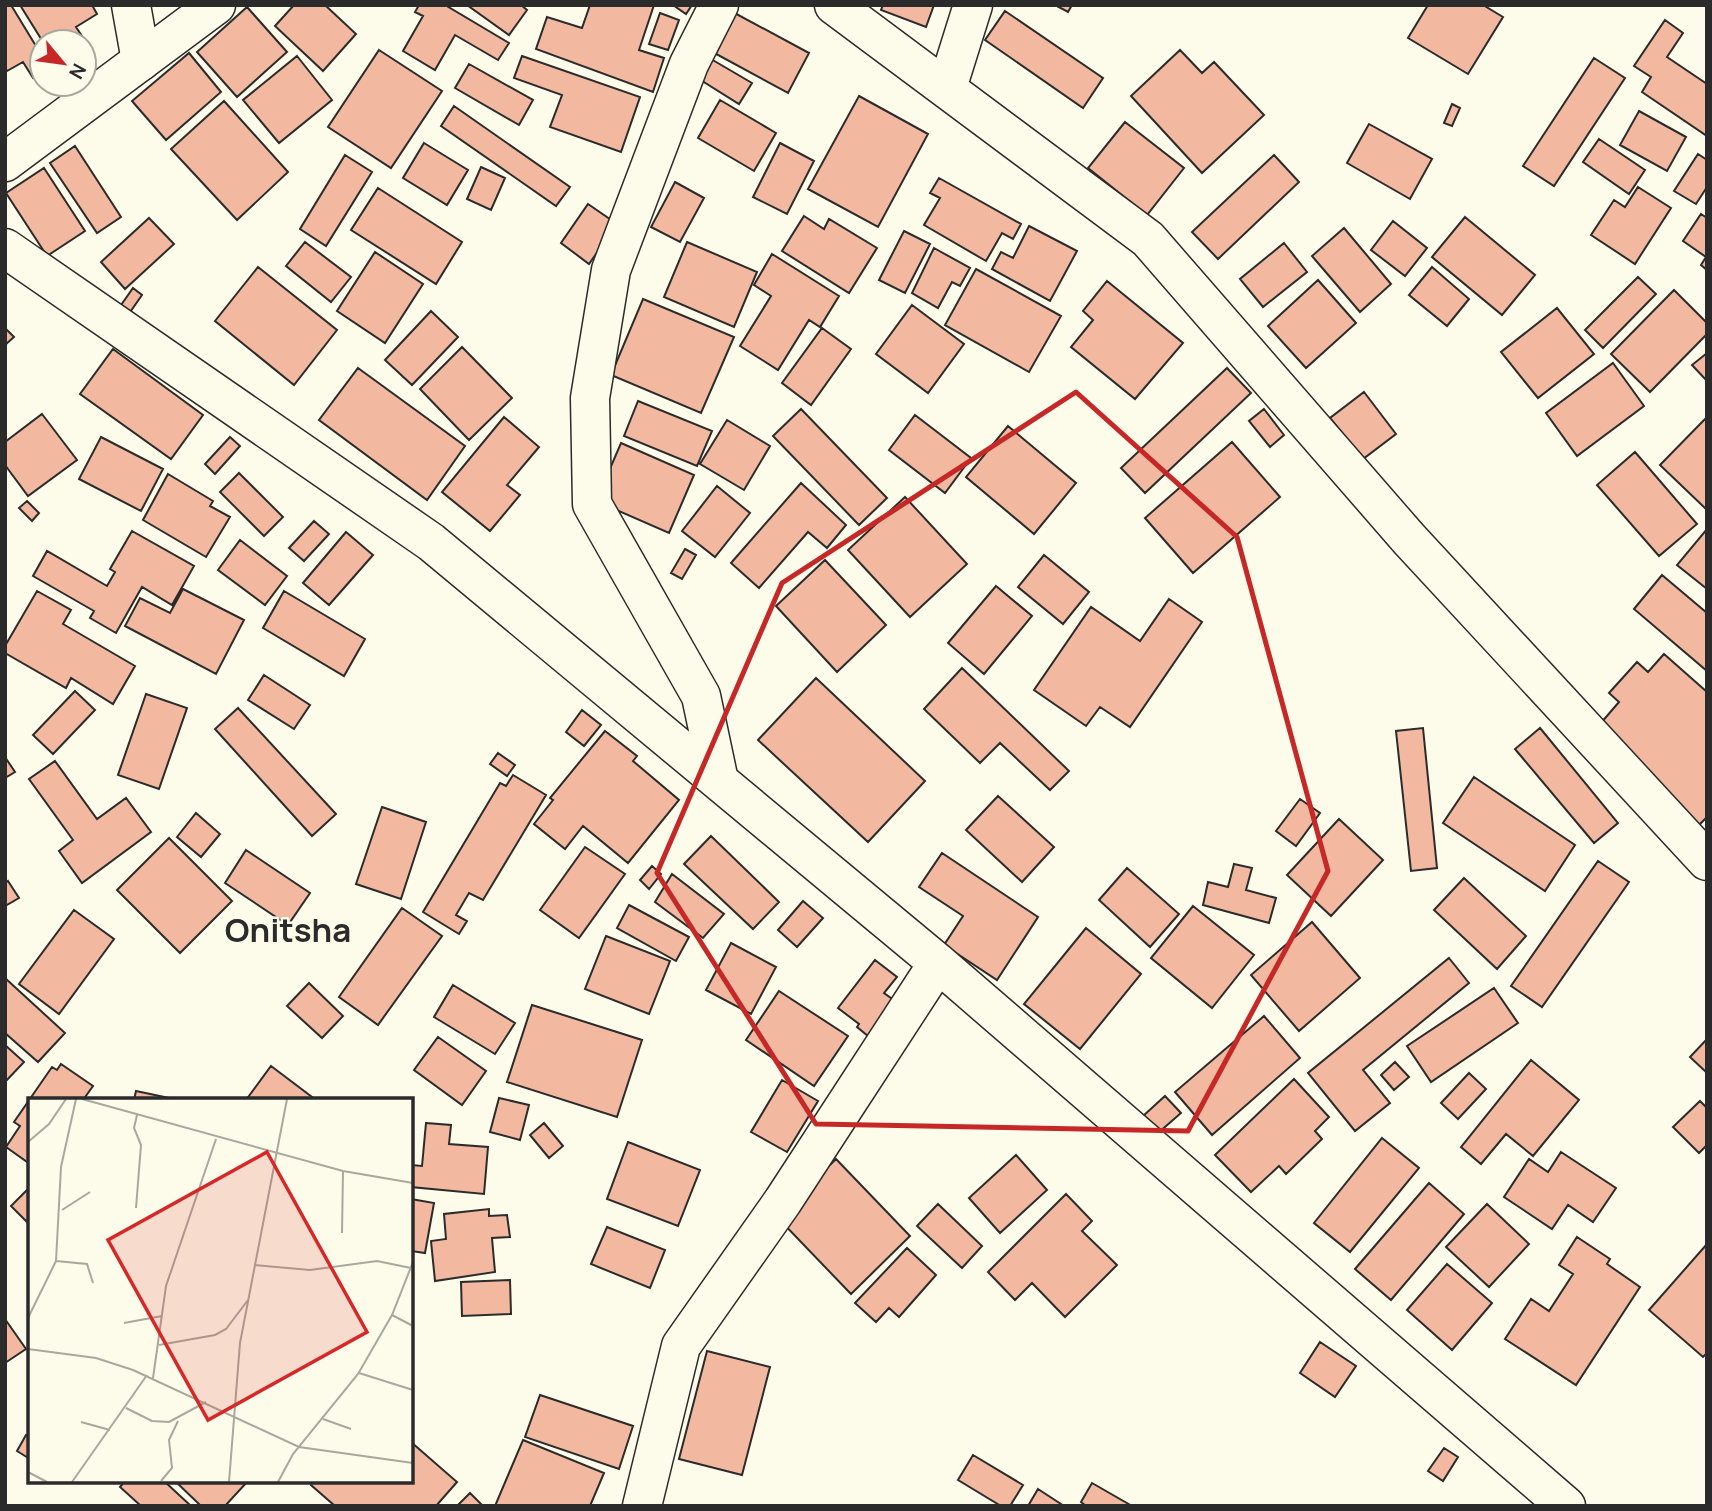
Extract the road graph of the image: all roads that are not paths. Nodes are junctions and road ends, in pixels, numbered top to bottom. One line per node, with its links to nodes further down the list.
1 (131, 5): 6 (street)
2 (216, 5): 6 (street)
3 (719, 5): 10 (street)
4 (834, 5): 7 (street)
5 (974, 5): 7 (street)
6 (141, 61): 8 (street)
7 (947, 88): 11 (street)
8 (5, 162)
9 (5, 248): 10 (street)
10 (719, 781): 12 (street)
11 (1707, 861)
12 (938, 963): 13 (street); 14 (street)
13 (642, 1506)
14 (1566, 1506)

